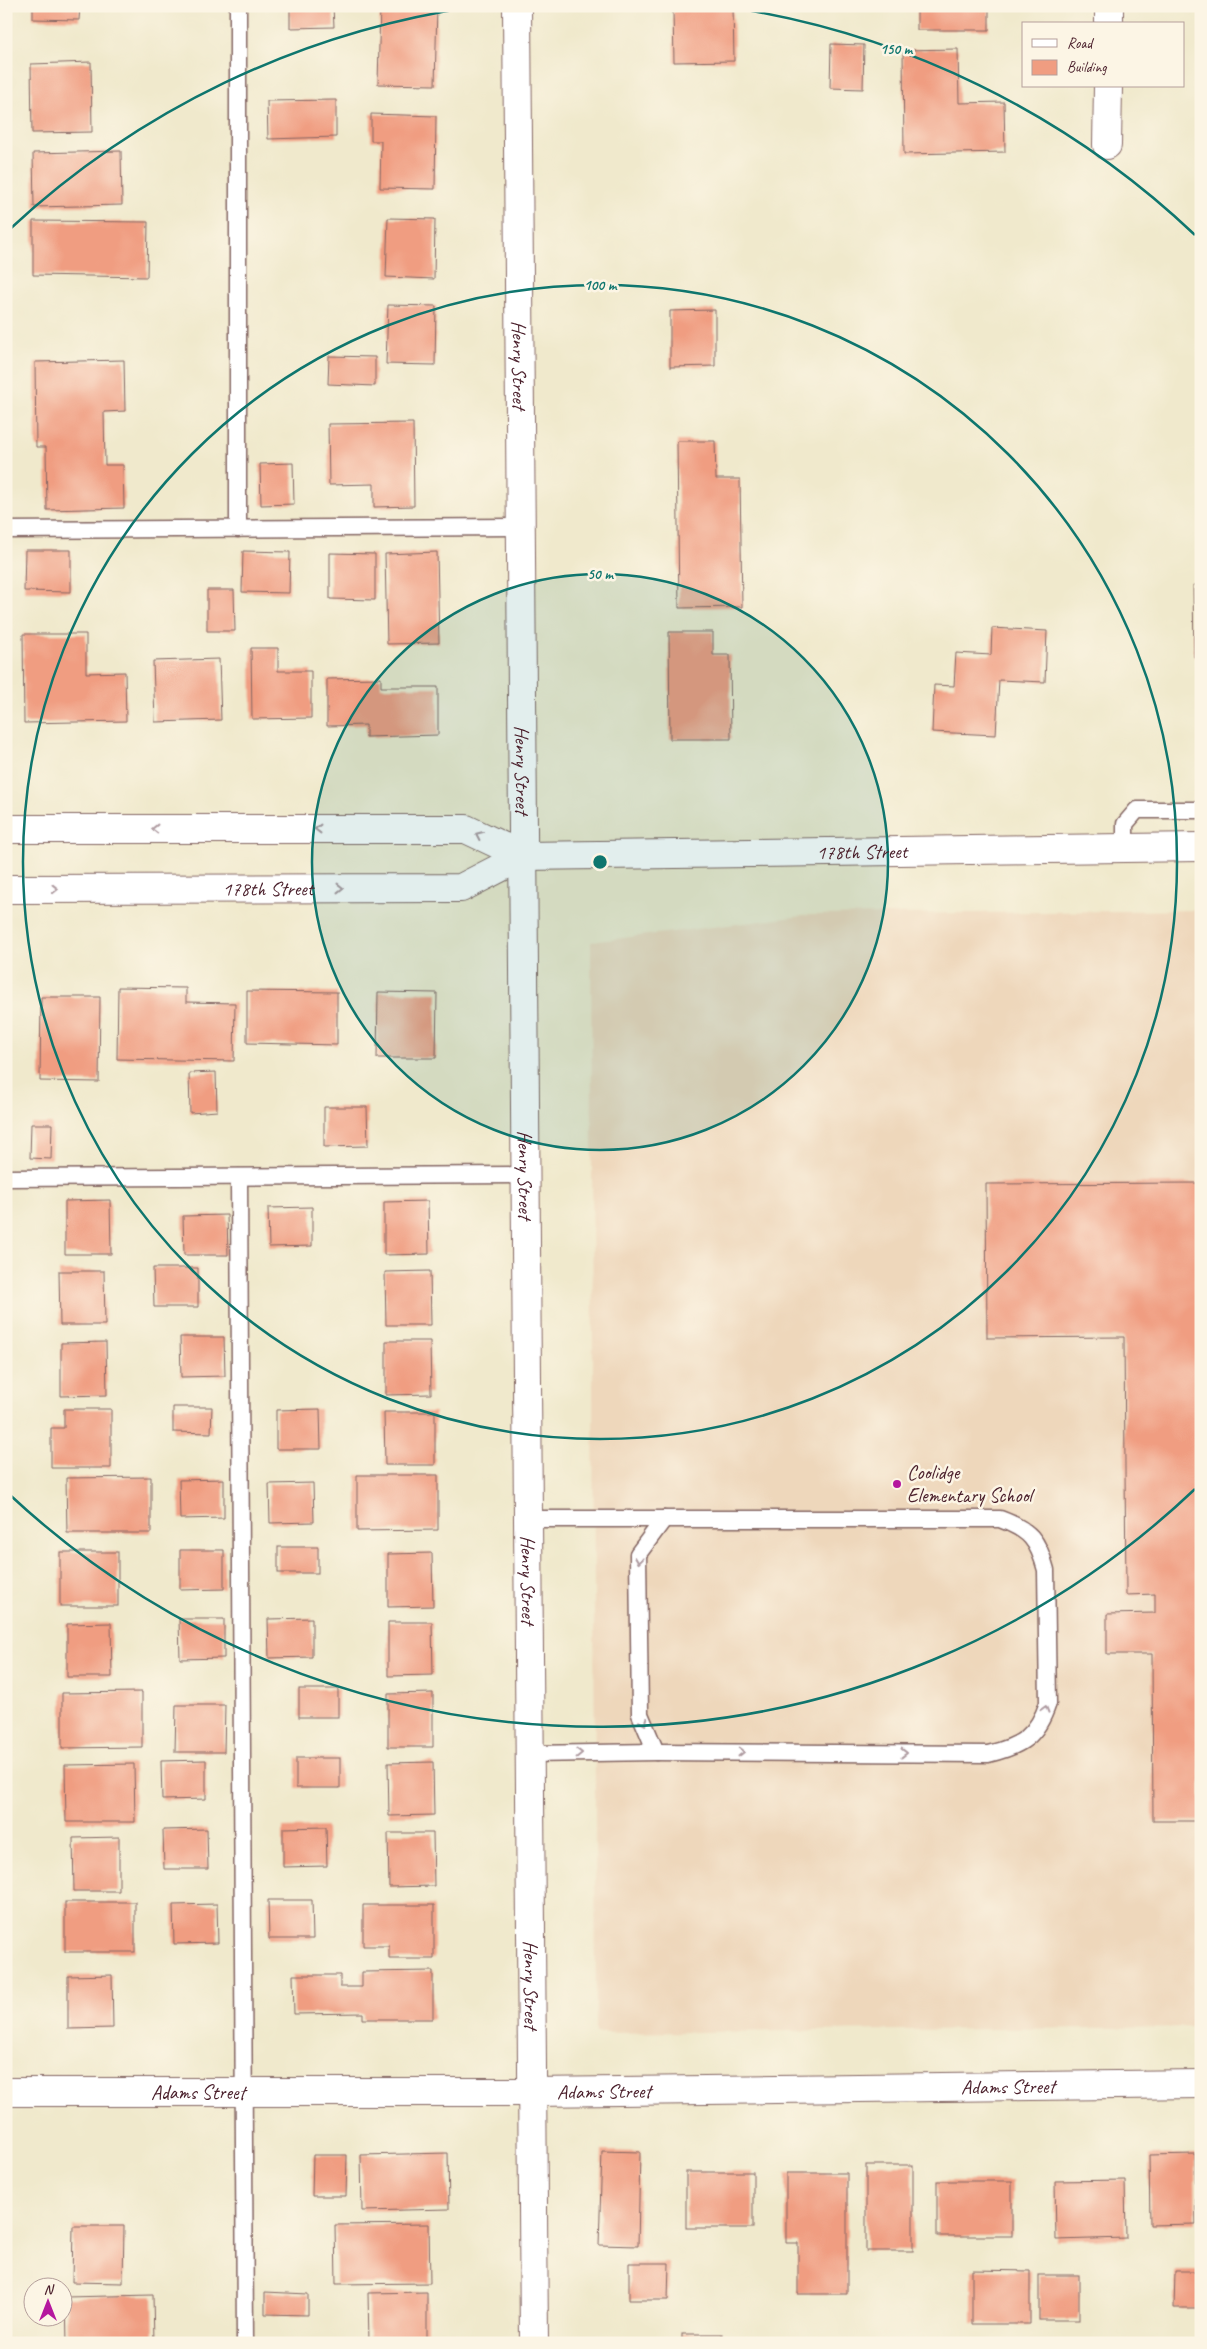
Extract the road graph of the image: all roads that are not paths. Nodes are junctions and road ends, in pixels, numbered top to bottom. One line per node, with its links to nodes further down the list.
1 (238, 6): 8 (lane)
2 (517, 6): 7 (street, Henry Street)
3 (1109, 6): 4 (street)
4 (1109, 22)
5 (1108, 88): 6 (street)
6 (1107, 145)
7 (521, 527): 8 (lane); 14 (street, Henry Street)
8 (238, 529): 9 (lane)
9 (6, 530)
10 (1201, 810): 13 (lane)
11 (6, 830): 14 (street, 178th Street, one-way to 11)
12 (1201, 846): 13 (street, 178th Street)
13 (1125, 848): 14 (street, 178th Street)
14 (523, 856): 15 (street, 178th Street, one-way to 14); 16 (street, Henry Street)
15 (6, 889)
16 (526, 1175): 17 (lane); 19 (street, Henry Street)
17 (239, 1177): 18 (lane); 25 (lane)
18 (6, 1178)
19 (528, 1519): 20 (lane); 22 (street, Henry Street)
20 (664, 1519): 21 (lane, one-way to 21); 21 (lane, one-way to 20)
21 (656, 1752): 22 (lane, one-way to 21)
22 (530, 1754): 26 (street, Henry Street)
23 (1201, 2084): 26 (street, Adams Street)
24 (6, 2092): 25 (street, Adams Street)
25 (243, 2092): 26 (street, Adams Street); 27 (lane)
26 (532, 2092): 28 (street, Henry Street)
27 (244, 2343)
28 (534, 2343)

